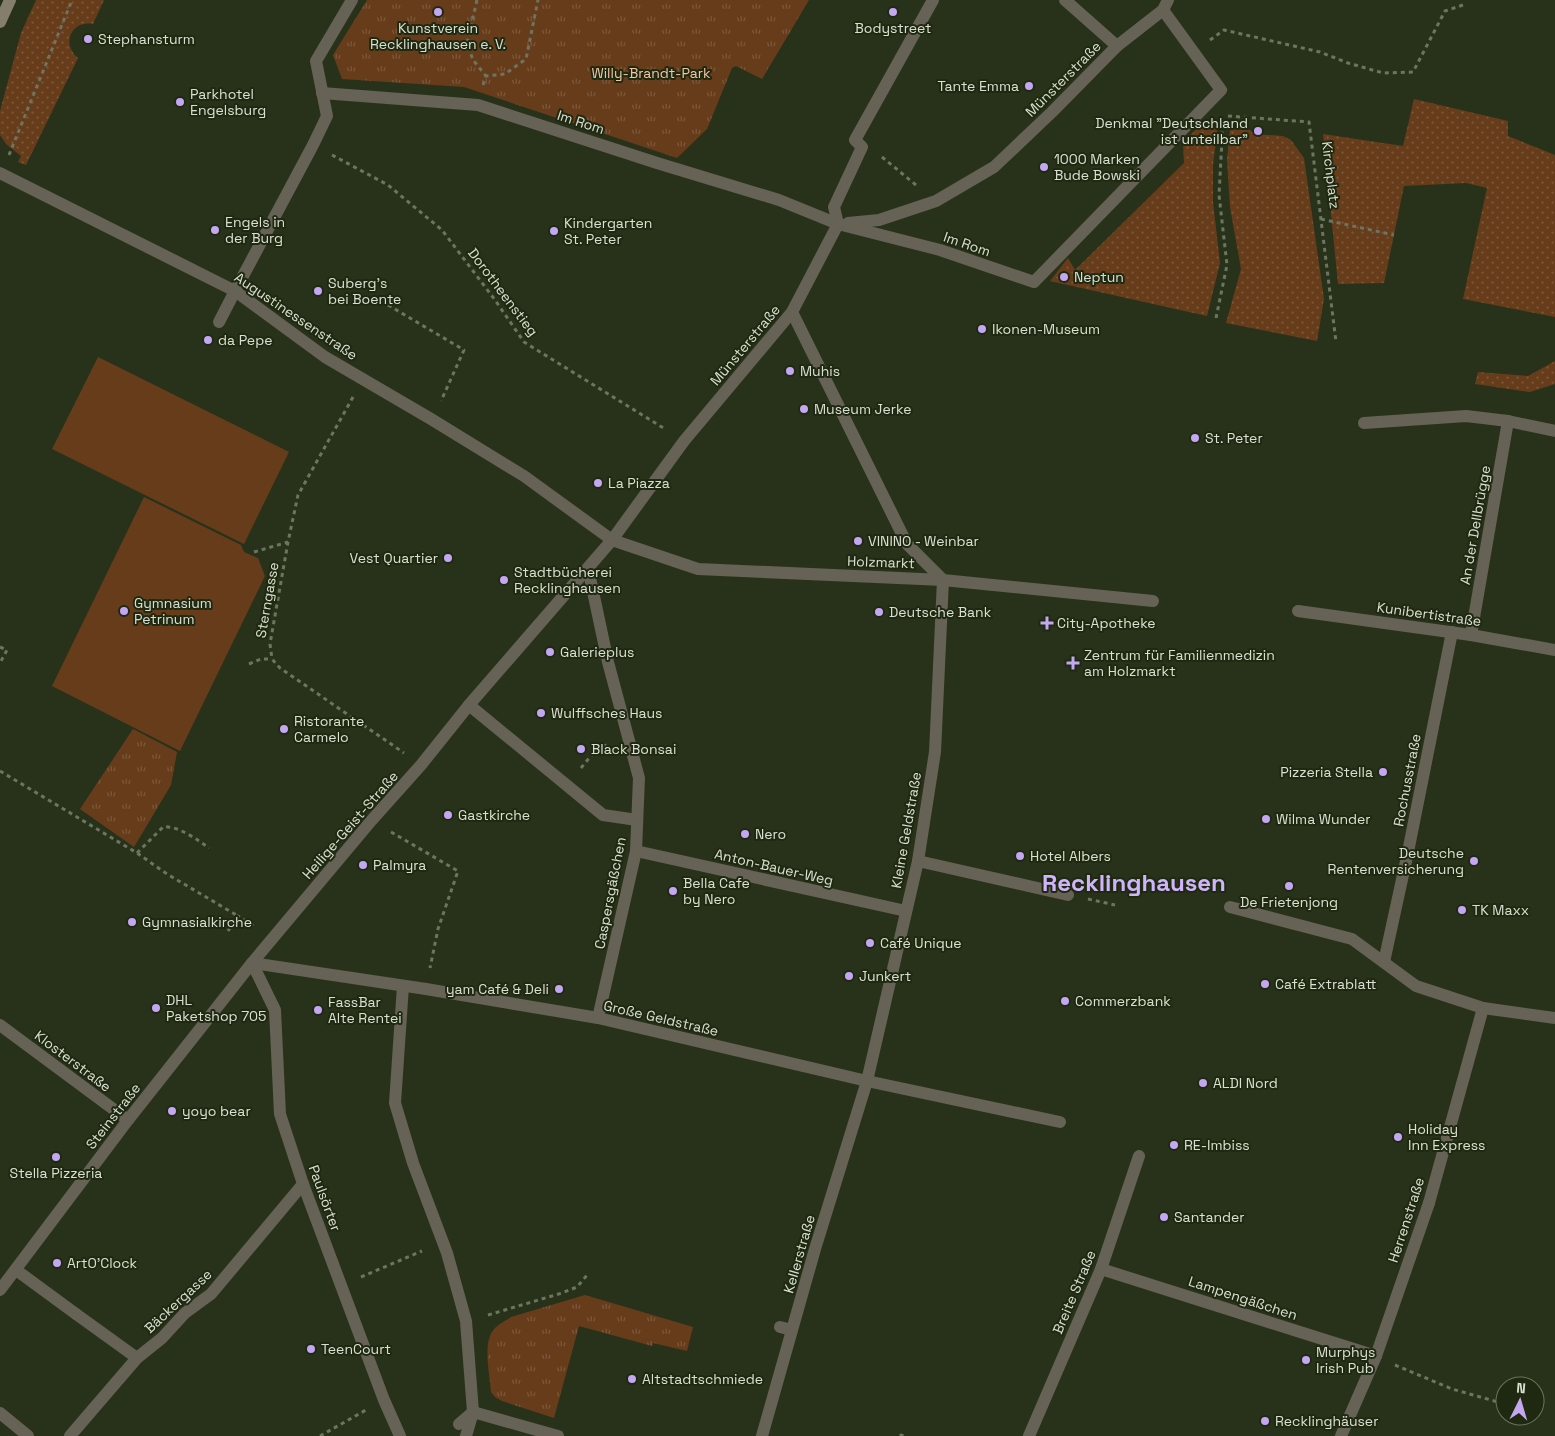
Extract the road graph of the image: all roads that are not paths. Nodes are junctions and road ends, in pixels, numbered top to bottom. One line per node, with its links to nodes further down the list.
1 (10, 0): 6 (main road)
2 (352, 0): 8 (street)
3 (933, 0): 10 (street)
4 (1065, 0): 7 (street)
5 (1165, 5): 7 (street, Münsterstraße); 10 (street, Im Rom)
6 (0, 22)
7 (1117, 46): 10 (street, Münsterstraße)
8 (322, 93): 10 (street, Im Rom); 11 (street)
9 (0, 173): 11 (street, Augustinessenstraße)
10 (838, 224): 12 (street, Münsterstraße)
11 (235, 291): 13 (street); 17 (street, Augustinessenstraße)
12 (792, 312): 17 (street, Münsterstraße); 19 (street)
13 (219, 322)
14 (1508, 421): 15 (street); 16 (street); 23 (street, An der Dellbrügge)
15 (1364, 423)
16 (1555, 431)
17 (612, 540): 18 (street, Heilige-Geist-Straße); 19 (street, Holzmarkt)
18 (588, 568): 25 (street, Heilige-Geist-Straße); 26 (street, Caspersgäßchen)
19 (943, 580): 20 (street, Holzmarkt); 28 (street, Kleine Geldstraße)
20 (1153, 600)
21 (1298, 611): 22 (street, Kunibertistraße)
22 (1452, 632): 23 (street, Kunibertistraße); 32 (street, Rochusstraße)
23 (1471, 634): 24 (street, Kunibertistraße)
24 (1555, 650)
25 (469, 704): 26 (street); 33 (street, Heilige-Geist-Straße)
26 (637, 820): 27 (street, Caspersgäßchen)
27 (636, 851): 31 (street, Anton-Bauer-Weg); 36 (street, Caspersgäßchen)
28 (918, 861): 29 (street); 31 (street, Kleine Geldstraße)
29 (1068, 894)
30 (1230, 907): 32 (street)
31 (906, 911): 39 (street, Kleine Geldstraße)
32 (1384, 962): 35 (street)
33 (252, 963): 34 (street, Große Geldstraße); 40 (street, Steinstraße); 43 (street, Paulsörter)
34 (403, 986): 36 (street, Große Geldstraße); 49 (street)
35 (1483, 1008): 37 (street); 47 (street, Herrenstraße)
36 (598, 1018): 39 (street, Große Geldstraße)
37 (1555, 1018)
38 (0, 1025): 40 (street, Klosterstraße)
39 (867, 1082): 41 (street, Große Geldstraße); 57 (street, Kellerstraße)
40 (128, 1120): 45 (street, Steinstraße)
41 (1060, 1122)
42 (1139, 1156): 44 (street, Breite Straße)
43 (303, 1184): 48 (street, Bäckergasse); 54 (street, Paulsörter)
44 (1101, 1269): 47 (street, Lampengäßchen); 58 (street, Breite Straße)
45 (16, 1270): 46 (street, Steinstraße); 48 (street)
46 (0, 1290)
47 (1376, 1356): 59 (street, Herrenstraße)
48 (137, 1358): 53 (street, Bäckergasse)
49 (473, 1412): 51 (street); 55 (street); 56 (street)
50 (0, 1413): 52 (street)
51 (460, 1424)
52 (28, 1436)
53 (70, 1436)
54 (400, 1436)
55 (466, 1436)
56 (558, 1436)
57 (762, 1436)
58 (1028, 1436)
59 (1341, 1436)

